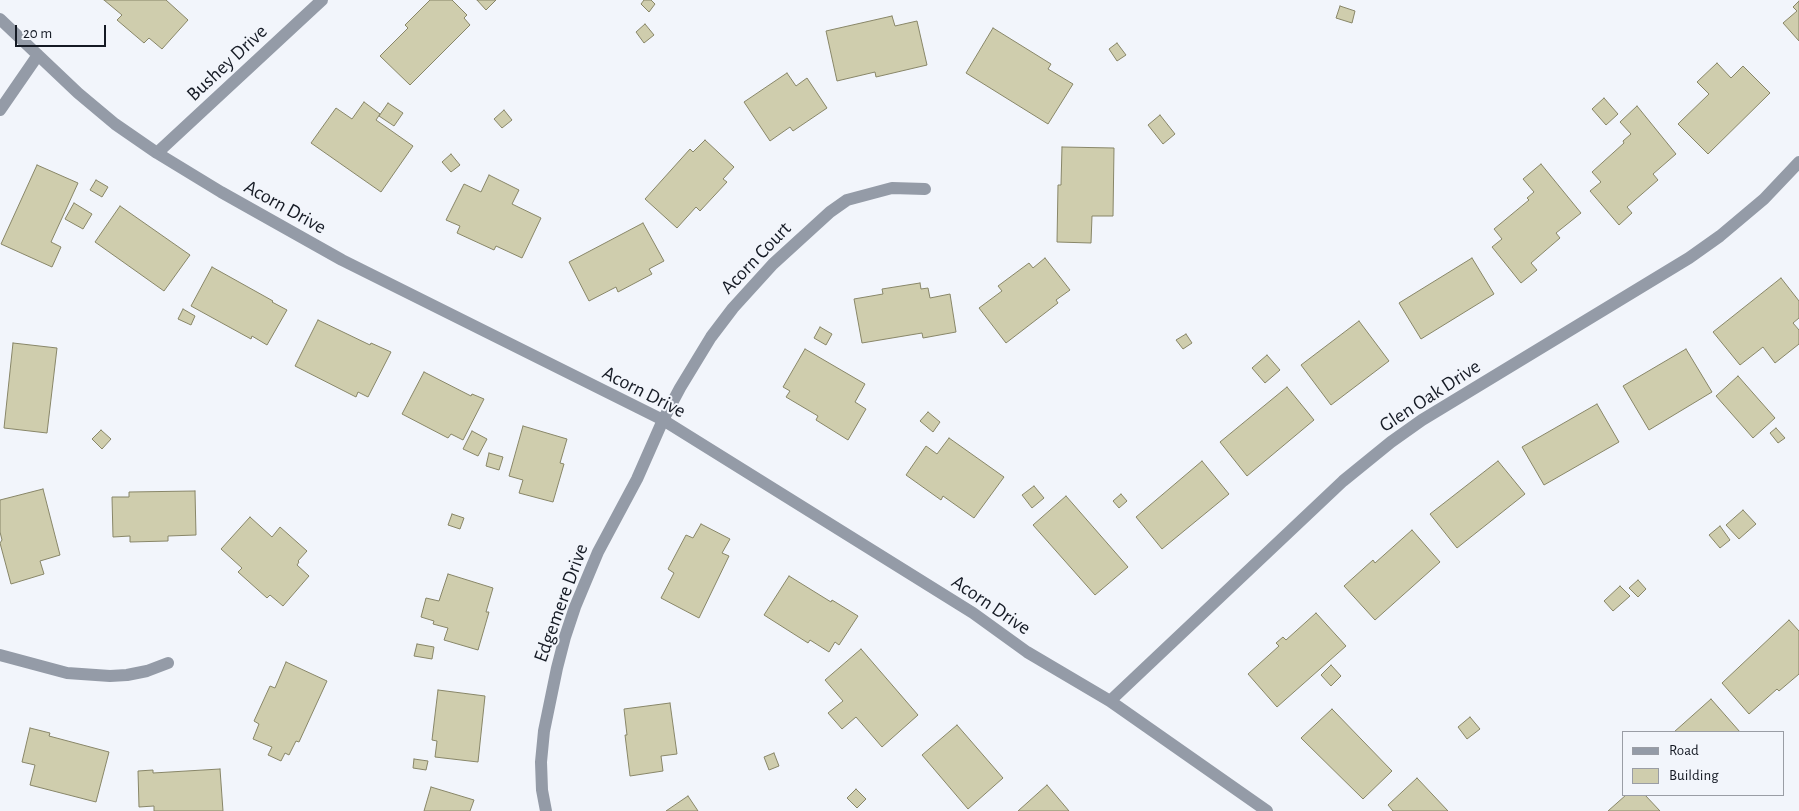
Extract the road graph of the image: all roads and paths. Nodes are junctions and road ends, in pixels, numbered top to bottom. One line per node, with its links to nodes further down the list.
1 (322, 0): 5 (street, Bushey Drive)
2 (0, 20): 3 (street, Acorn Drive)
3 (38, 55): 4 (street); 5 (street, Acorn Drive)
4 (0, 110)
5 (157, 153): 8 (street, Acorn Drive)
6 (1799, 162): 11 (street, Glen Oak Drive)
7 (925, 189): 8 (street, Acorn Court)
8 (663, 420): 11 (street, Acorn Drive); 12 (street, Edgemere Drive)
9 (0, 655): 10 (street)
10 (168, 663)
11 (1110, 701): 13 (street, Acorn Drive)
12 (546, 811)
13 (1267, 811)

